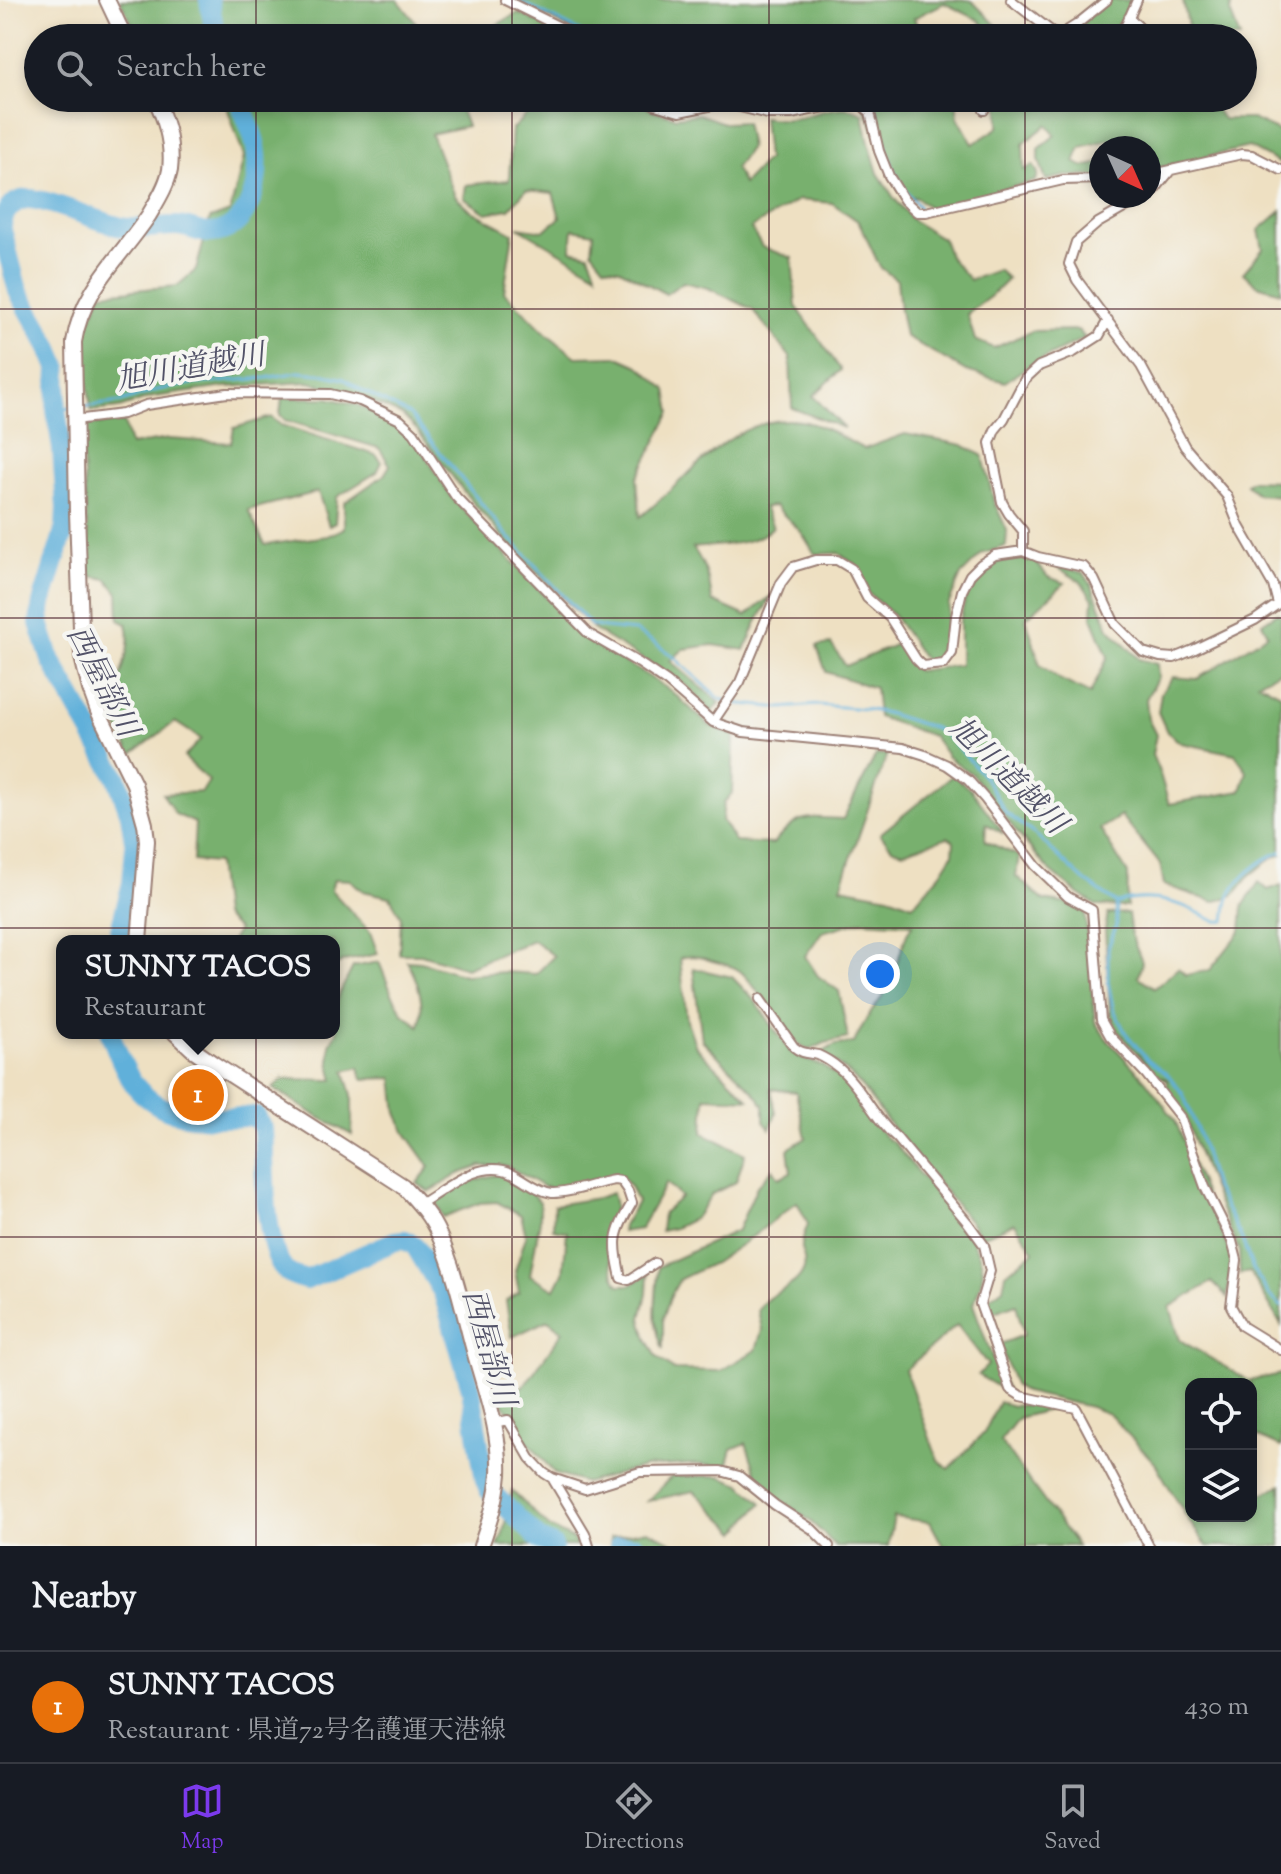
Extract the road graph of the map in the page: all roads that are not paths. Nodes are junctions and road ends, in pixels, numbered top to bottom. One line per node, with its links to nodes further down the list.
1 (107, 0): 7 (main road)
2 (505, 0): 8 (street)
3 (1011, 0): 9 (street)
4 (1107, 0): 10 (street)
5 (1137, 0): 6 (street)
6 (1129, 17): 11 (street); 12 (street)
7 (118, 24)
8 (554, 24)
9 (1042, 24)
10 (1077, 24)
11 (1126, 24)
12 (1136, 24)
13 (160, 112): 24 (main road)
14 (760, 112): 15 (street)
15 (801, 112)
16 (870, 112): 20 (street)
17 (1171, 170): 18 (street); 19 (street); 21 (street)
18 (1281, 170)
19 (1161, 172)
20 (1089, 179)
21 (1161, 182)
22 (1124, 208): 23 (street)
23 (1108, 320): 25 (street); 25 (street)
24 (75, 410): 26 (street); 27 (main road)
25 (1023, 551): 26 (street)
26 (713, 722): 32 (street)
27 (139, 935)
28 (760, 999): 38 (street)
29 (181, 1039): 30 (main road)
30 (420, 1204): 31 (street); 33 (main road)
31 (655, 1263)
32 (1281, 1350)
33 (493, 1423): 34 (street); 35 (main road)
34 (552, 1478): 36 (street); 37 (street)
35 (481, 1546)
36 (589, 1546)
37 (829, 1546)
38 (1149, 1546)

